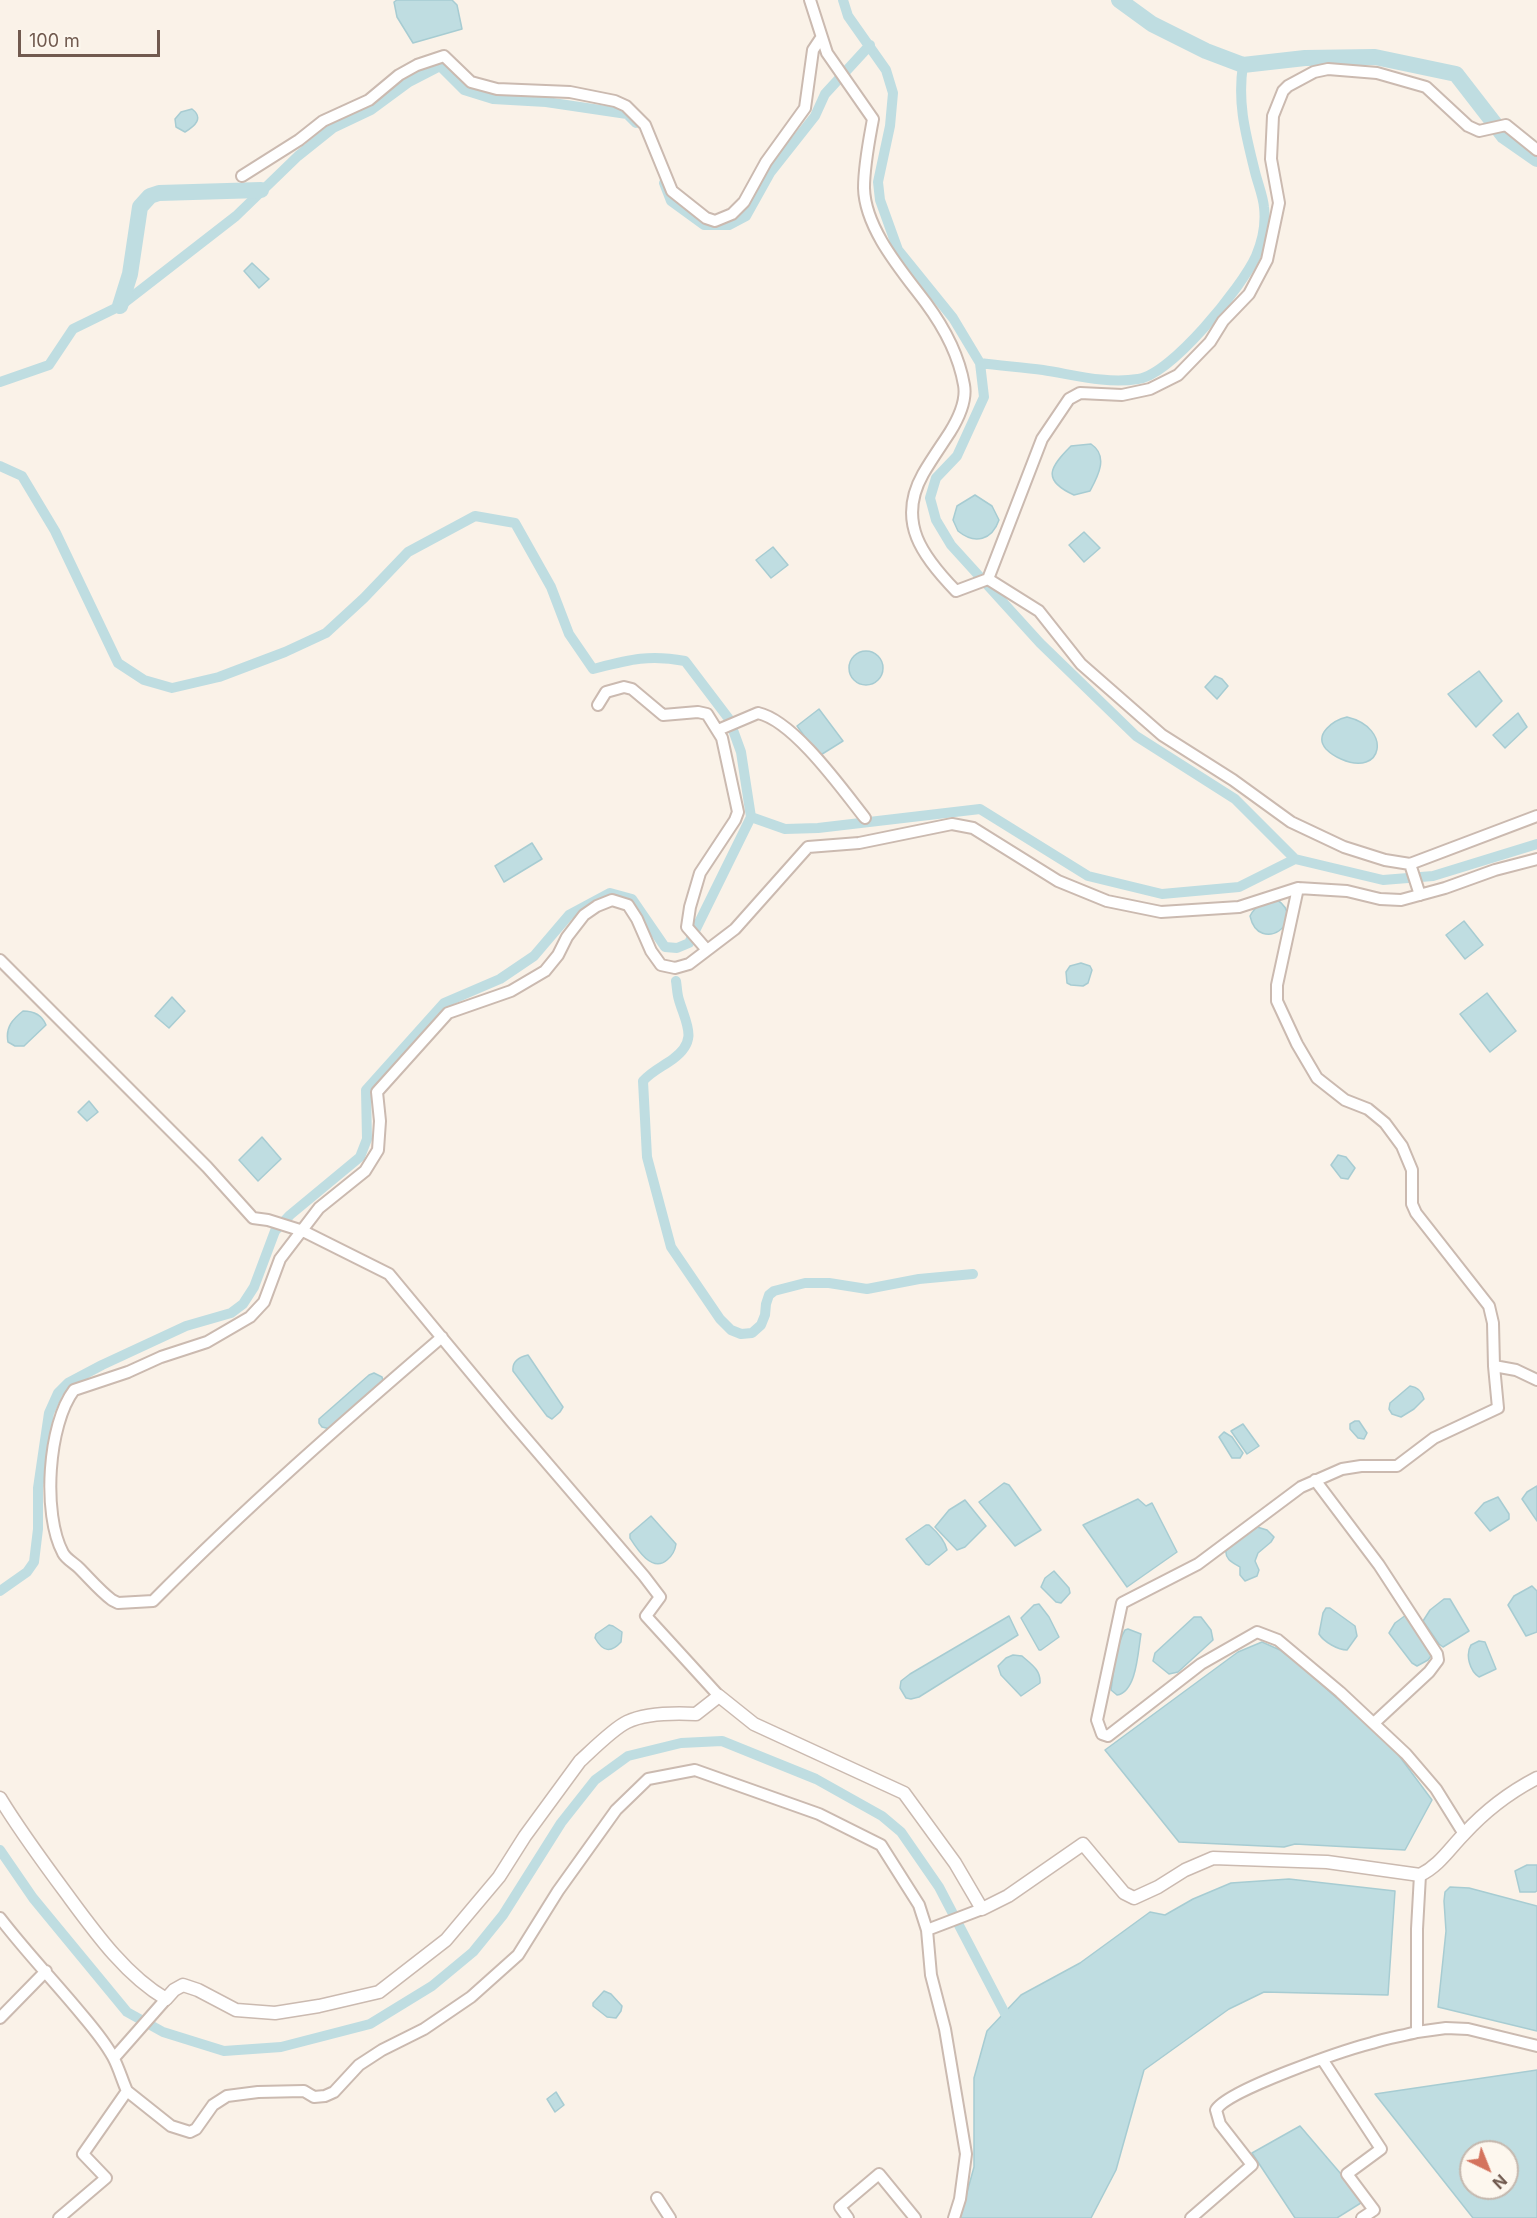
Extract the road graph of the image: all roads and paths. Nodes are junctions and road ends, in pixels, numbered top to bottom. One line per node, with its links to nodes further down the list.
1 (810, 0): 2 (street)
2 (821, 38): 4 (street); 5 (street)
3 (1537, 150): 5 (street)
4 (242, 176)
5 (988, 579): 11 (street)
6 (598, 705): 7 (street)
7 (718, 730): 9 (street); 14 (street)
8 (1537, 816): 11 (street)
9 (866, 818)
10 (1537, 860): 13 (street)
11 (1410, 864): 13 (street)
12 (1298, 888): 13 (street); 14 (street); 18 (street)
13 (1420, 895)
14 (707, 950): 16 (street)
15 (0, 960): 16 (street)
16 (299, 1230): 17 (street); 17 (street)
17 (442, 1338): 21 (street)
18 (1494, 1366): 19 (street); 20 (street)
19 (1537, 1380)
20 (1315, 1480): 22 (street); 22 (street)
21 (719, 1696): 27 (street); 31 (street)
22 (1374, 1723): 25 (street)
23 (1537, 1778): 25 (street)
24 (0, 1798): 31 (street)
25 (1464, 1834): 26 (street)
26 (1420, 1875): 27 (street); 33 (street)
27 (982, 1909): 29 (street)
28 (0, 1918): 30 (street)
29 (927, 1930): 37 (street); 43 (street)
30 (46, 1971): 32 (street); 35 (street)
31 (166, 2000): 35 (street)
32 (0, 2018)
33 (1417, 2032): 34 (street); 36 (street)
34 (1537, 2046)
35 (114, 2058): 37 (street)
36 (1322, 2059): 44 (street); 45 (street)
37 (127, 2091): 39 (street)
38 (657, 2198): 40 (street)
39 (59, 2218)
40 (670, 2218)
41 (848, 2218): 42 (street)
42 (915, 2218)
43 (954, 2218)
44 (1191, 2218)
45 (1362, 2218)

